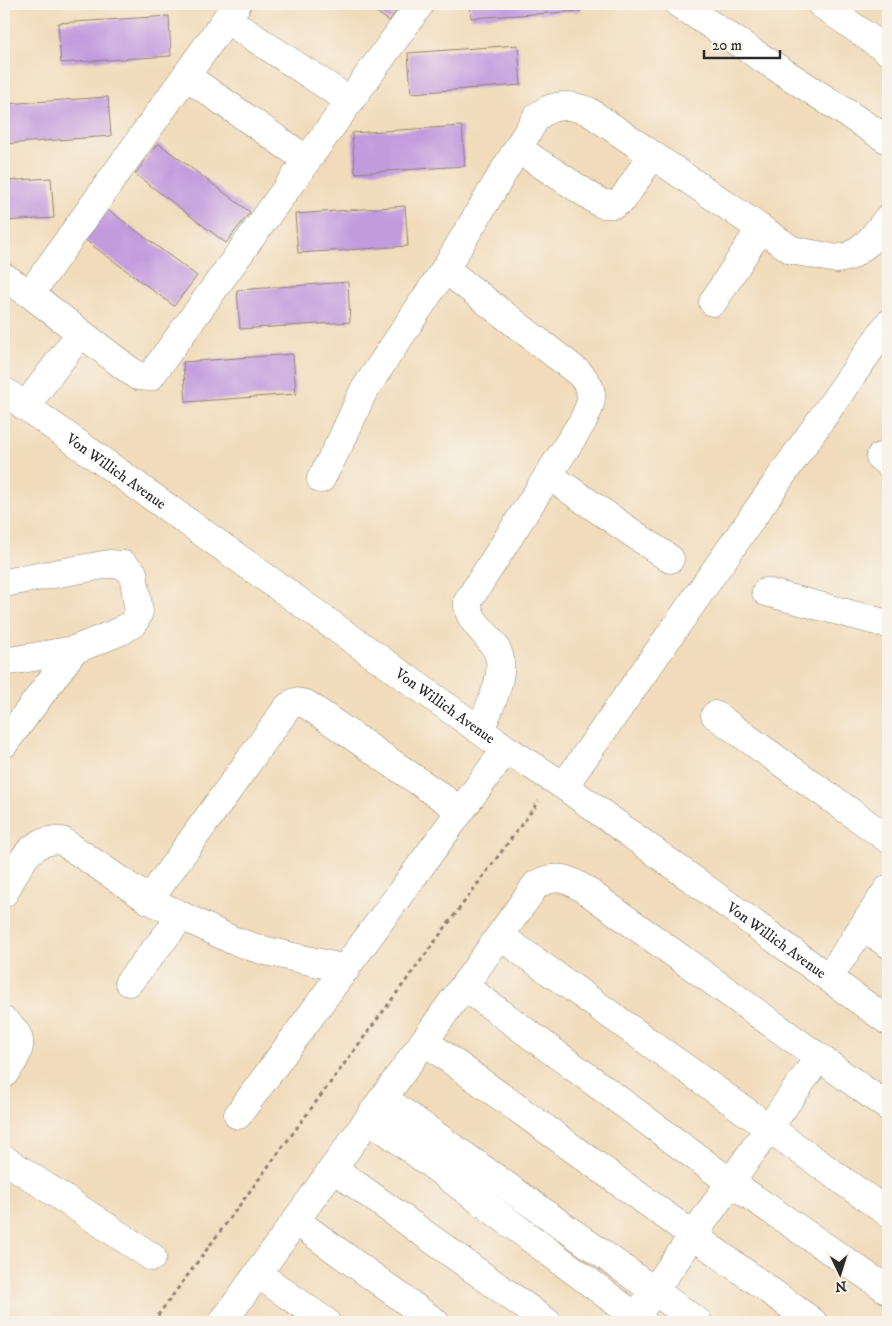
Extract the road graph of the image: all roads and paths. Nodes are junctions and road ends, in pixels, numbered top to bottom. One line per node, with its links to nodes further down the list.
1 (420, 4): 7 (street)
2 (679, 4): 8 (street)
3 (821, 4): 5 (street)
4 (231, 12): 6 (street); 7 (street)
5 (888, 51)
6 (186, 76): 11 (street); 16 (street)
7 (350, 102): 11 (street)
8 (888, 140)
9 (518, 149): 10 (street); 10 (street); 14 (street)
10 (652, 155): 13 (street)
11 (307, 160): 19 (street)
12 (888, 218): 13 (street)
13 (760, 229): 17 (street)
14 (445, 269): 21 (street); 22 (street)
15 (4, 277): 16 (street)
16 (30, 294): 19 (street)
17 (713, 302)
18 (888, 324): 33 (street)
19 (80, 334): 20 (street)
20 (14, 399): 30 (street, Von Willich Avenue)
21 (548, 475): 23 (street); 30 (street)
22 (321, 479)
23 (670, 559)
24 (4, 583): 27 (street)
25 (766, 592): 26 (street)
26 (888, 624)
27 (74, 650): 28 (street); 31 (street)
28 (4, 662)
29 (715, 716): 35 (street)
30 (480, 730): 32 (street, Von Willich Avenue)
31 (4, 744)
32 (506, 749): 33 (street, Von Willich Avenue); 34 (street)
33 (559, 783): 44 (street, Von Willich Avenue); 67 (path)
34 (460, 810): 38 (street); 43 (street)
35 (888, 839)
36 (888, 889): 40 (street)
37 (4, 893): 38 (street)
38 (149, 900): 39 (street)
39 (182, 916): 43 (street); 45 (street)
40 (863, 927): 42 (street); 44 (street)
41 (500, 936): 46 (street); 50 (street); 55 (street)
42 (888, 944)
43 (346, 969): 54 (street)
44 (829, 977): 48 (street, Von Willich Avenue)
45 (129, 982)
46 (464, 986): 49 (street); 58 (street)
47 (4, 1021): 51 (street)
48 (888, 1021)
49 (424, 1041): 53 (street); 61 (street)
50 (819, 1057): 52 (street); 55 (street)
51 (4, 1074)
52 (888, 1107)
53 (376, 1108): 57 (street); 65 (street); 66 (street)
54 (238, 1115)
55 (769, 1128): 58 (street); 59 (street)
56 (4, 1159): 62 (street)
57 (334, 1169): 60 (street); 71 (street)
58 (730, 1182): 61 (street); 64 (street)
59 (888, 1213)
60 (296, 1222): 63 (street); 70 (street)
61 (693, 1234): 65 (street); 73 (street)
62 (152, 1257)
63 (258, 1274): 68 (street); 69 (street)
64 (888, 1290)
65 (654, 1291): 66 (street); 72 (street)
66 (637, 1320)
67 (153, 1322)
68 (223, 1322)
69 (326, 1322)
70 (435, 1322)
71 (547, 1322)
72 (698, 1322)
73 (813, 1322)

